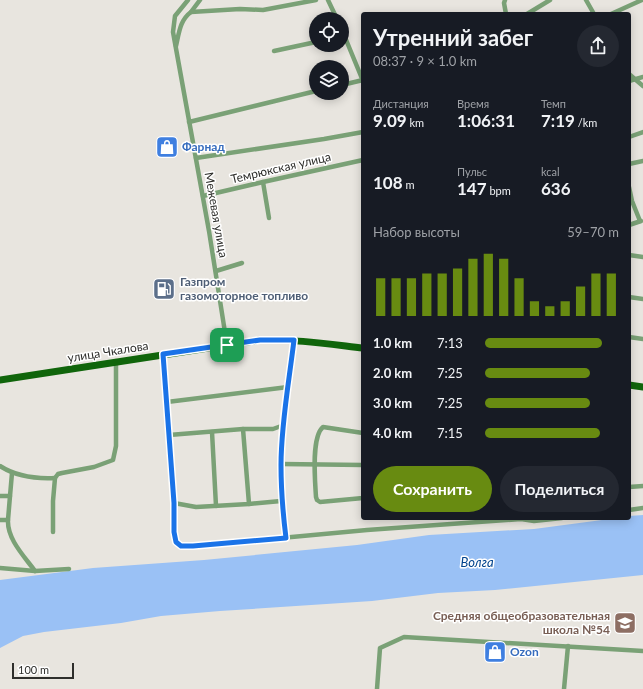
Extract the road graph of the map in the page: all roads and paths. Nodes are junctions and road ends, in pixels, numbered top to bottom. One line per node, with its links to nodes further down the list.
1 (188, 0): 16 (street, Межевая улица)
2 (200, 0): 9 (street)
3 (316, 0): 9 (street)
4 (328, 0): 10 (street)
5 (505, 0): 11 (street)
6 (550, 0): 12 (street)
7 (586, 0): 13 (street)
8 (642, 0): 14 (street)
9 (191, 12): 16 (street)
10 (334, 12)
11 (506, 12)
12 (530, 12)
13 (593, 12)
14 (615, 12)
15 (309, 44): 18 (street)
16 (175, 47): 28 (street, Межевая улица)
17 (349, 49): 20 (street)
18 (274, 51)
19 (631, 75): 22 (street)
20 (361, 76)
21 (643, 77): 22 (street)
22 (636, 79): 23 (street); 26 (street)
23 (631, 80)
24 (361, 81): 25 (street)
25 (349, 84)
26 (643, 86)
27 (309, 93): 28 (street)
28 (189, 122): 32 (street, Межевая улица)
29 (361, 132): 32 (street)
30 (643, 132): 31 (street)
31 (631, 136)
32 (196, 158): 37 (street, Межевая улица)
33 (361, 160): 36 (street, Темрюкская улица)
34 (643, 161): 35 (street)
35 (631, 164)
36 (262, 182): 37 (street, Темрюкская улица); 39 (street)
37 (203, 196): 45 (street, Межевая улица)
38 (631, 196): 40 (street)
39 (270, 218)
40 (642, 221): 41 (street)
41 (631, 224)
42 (631, 255): 43 (street)
43 (643, 256)
44 (242, 263): 45 (street)
45 (216, 270): 51 (street, Межевая улица)
46 (631, 297): 47 (street)
47 (643, 299)
48 (631, 337): 49 (street)
49 (643, 339)
50 (294, 340): 51 (main road, улица Чкалова); 52 (main road, улица Чкалова); 57 (street)
51 (227, 345): 53 (main road, улица Чкалова)
52 (361, 348)
53 (163, 354): 54 (main road, улица Чкалова); 59 (street)
54 (116, 362): 55 (main road, улица Чкалова); 70 (street)
55 (0, 380)
56 (631, 384): 58 (main road)
57 (288, 386): 59 (street); 60 (street)
58 (643, 386)
59 (167, 402): 64 (street)
60 (284, 426): 61 (street); 66 (street)
61 (243, 430): 62 (street); 78 (street)
62 (212, 432): 64 (street); 79 (street)
63 (361, 433): 65 (street)
64 (169, 435): 77 (street)
65 (314, 463): 66 (street); 67 (street); 75 (street)
66 (281, 464): 76 (street)
67 (361, 465)
68 (0, 466): 69 (street)
69 (12, 473): 70 (street); 74 (street)
70 (55, 478): 89 (street)
71 (643, 486): 72 (street)
72 (631, 487)
73 (0, 496): 74 (street)
74 (10, 496): 83 (street)
75 (361, 498)
76 (281, 501): 78 (street); 90 (street)
77 (174, 503): 79 (street); 90 (street)
78 (249, 504): 79 (street)
79 (216, 506)
80 (643, 508): 81 (street)
81 (631, 510)
82 (0, 520): 83 (street)
83 (8, 520): 93 (street)
84 (459, 520): 88 (street)
85 (509, 520): 88 (street)
86 (528, 520): 87 (street)
87 (543, 520)
88 (459, 524): 90 (street)
89 (54, 532)
90 (286, 538)
91 (0, 568): 93 (street)
92 (69, 569): 93 (street)
93 (35, 571)
94 (568, 646): 95 (street); 96 (street); 97 (street)
95 (643, 651)
96 (377, 689)
97 (564, 689)

